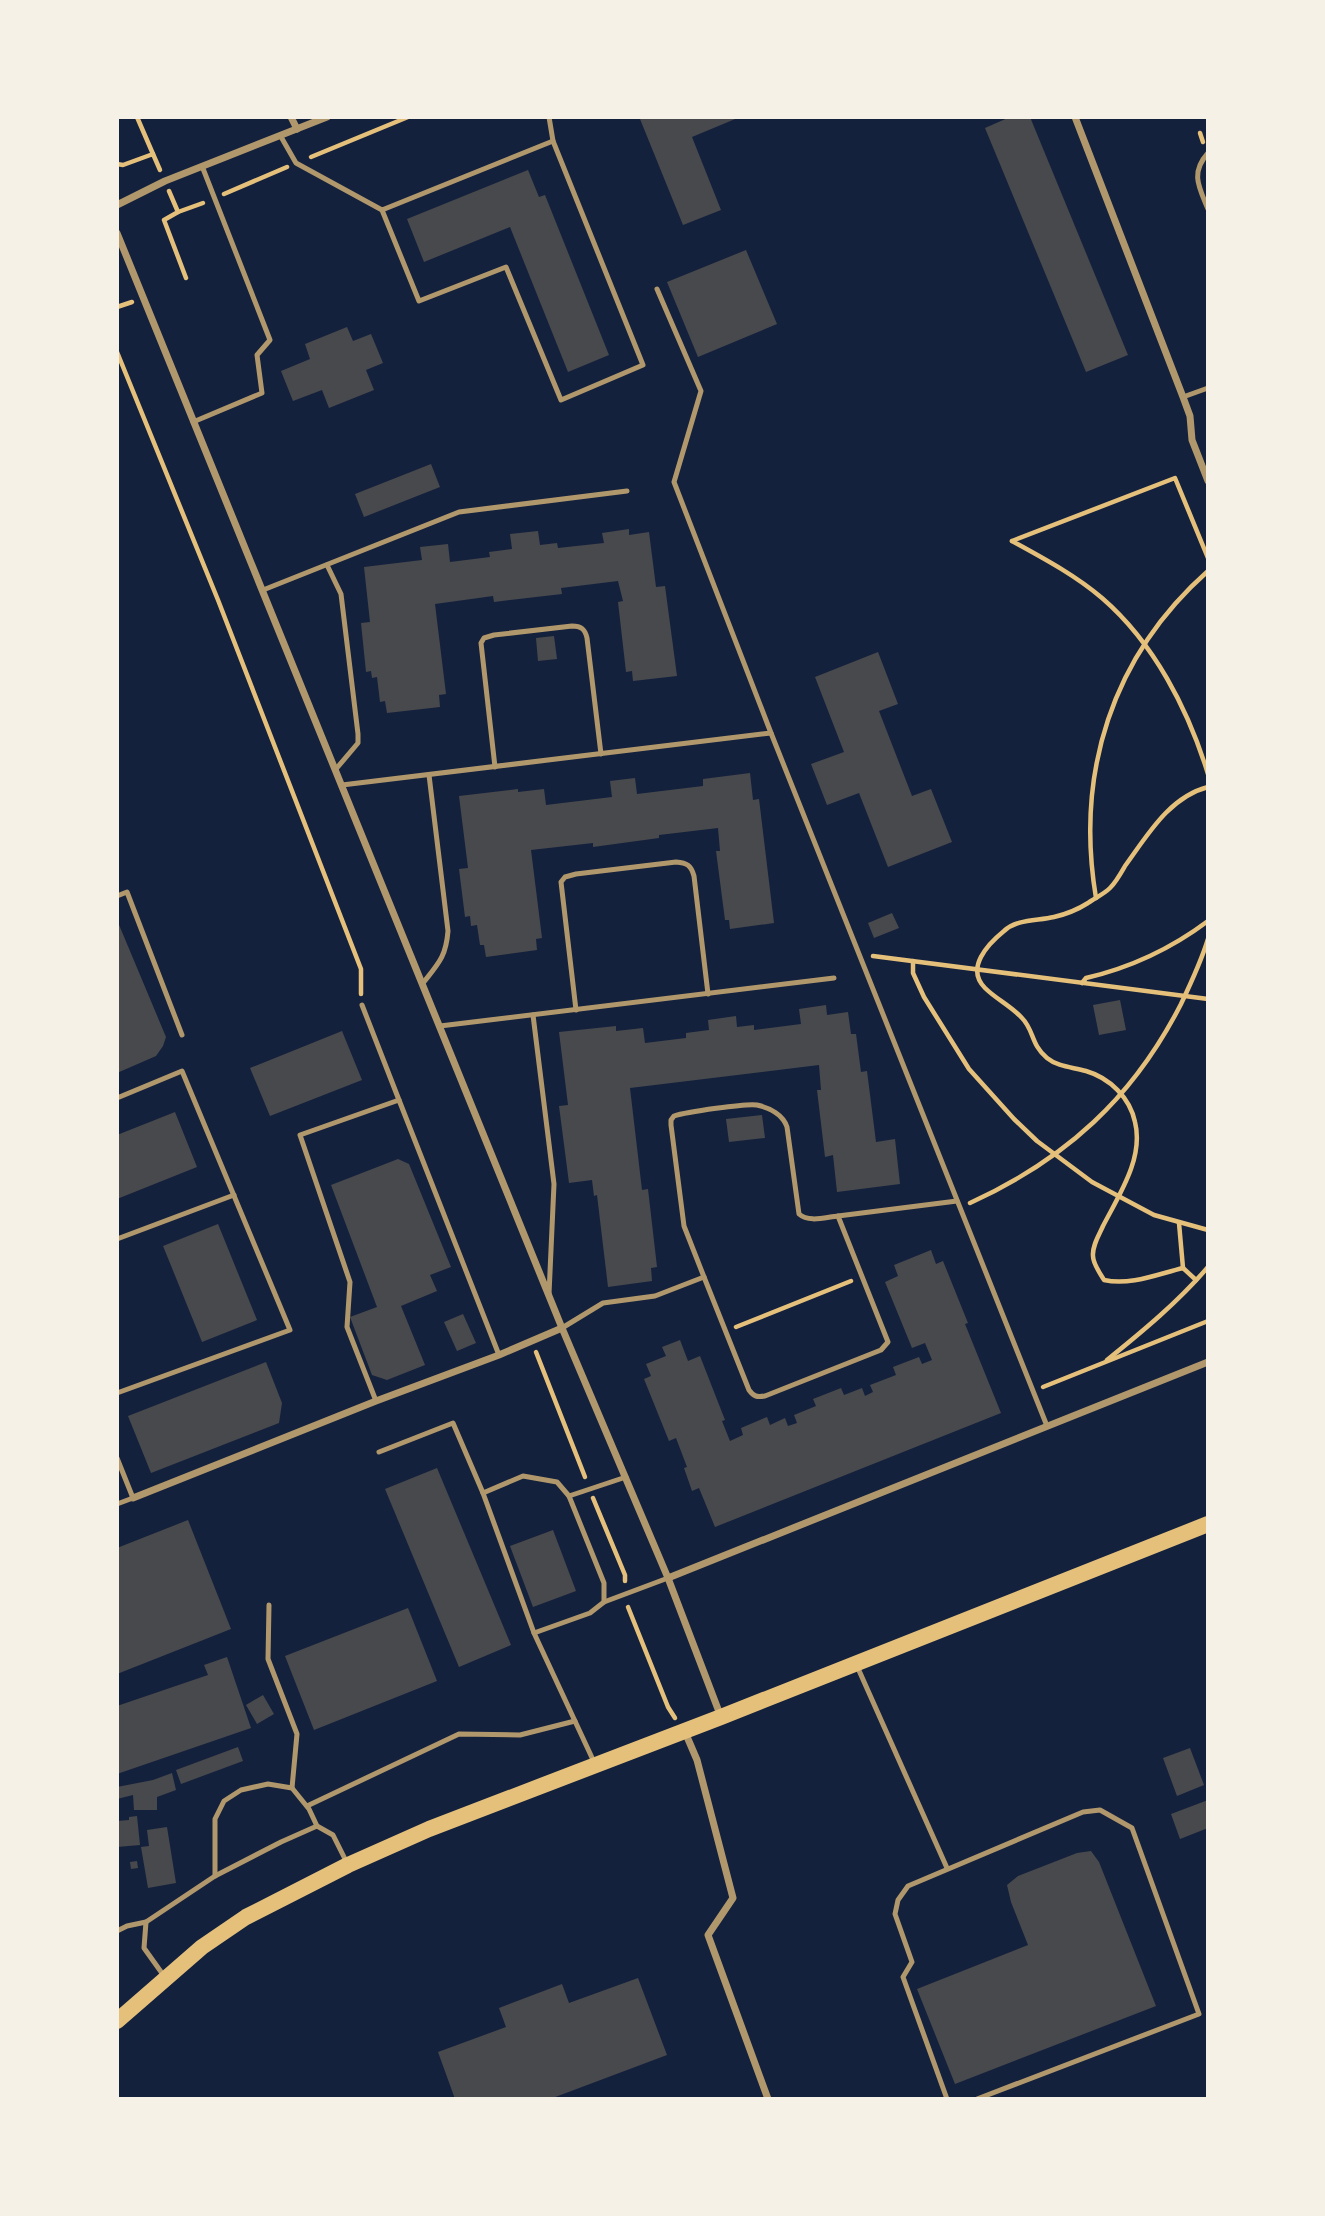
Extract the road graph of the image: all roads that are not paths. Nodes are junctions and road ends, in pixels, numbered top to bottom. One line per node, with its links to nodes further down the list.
1 (291, 117): 5 (street)
2 (327, 117): 5 (street)
3 (549, 117): 7 (lane)
4 (1075, 117): 16 (street)
5 (296, 129): 6 (street)
6 (280, 135): 9 (street); 12 (lane)
7 (553, 141): 12 (lane); 12 (lane)
8 (1208, 153): 11 (lane)
9 (202, 166): 10 (street); 17 (lane)
10 (117, 205)
11 (1208, 209)
12 (382, 210)
13 (117, 233): 17 (street)
14 (657, 289): 22 (lane)
15 (1208, 388): 16 (lane)
16 (1183, 397): 18 (street)
17 (193, 422): 21 (street)
18 (1208, 481)
19 (627, 491): 20 (lane)
20 (327, 565): 21 (lane); 25 (lane)
21 (263, 590): 25 (street)
22 (771, 733): 23 (lane); 40 (lane)
23 (601, 754): 24 (lane); 24 (lane)
24 (495, 767): 26 (lane)
25 (336, 769): 27 (street)
26 (429, 775): 27 (lane); 30 (lane)
27 (342, 785): 30 (street)
28 (117, 896): 36 (lane)
29 (834, 978): 31 (lane)
30 (423, 984): 35 (street)
31 (708, 994): 33 (lane); 33 (lane)
32 (362, 1005): 38 (lane)
33 (576, 1010): 34 (lane)
34 (533, 1015): 35 (lane); 44 (lane)
35 (440, 1026): 44 (street)
36 (182, 1035)
37 (117, 1098): 39 (lane)
38 (399, 1100): 46 (lane); 49 (lane)
39 (234, 1195): 42 (lane); 48 (lane)
40 (958, 1204): 41 (lane); 50 (lane)
41 (838, 1216): 43 (lane); 43 (lane)
42 (117, 1239)
43 (704, 1277): 45 (lane)
44 (549, 1294): 45 (street)
45 (562, 1328): 46 (street); 53 (street)
46 (499, 1355): 49 (street)
47 (1208, 1362): 50 (street)
48 (117, 1393)
49 (376, 1401): 56 (street)
50 (1046, 1426): 59 (street)
51 (379, 1451): 54 (lane)
52 (117, 1458): 56 (lane)
53 (626, 1477): 55 (lane); 59 (street)
54 (483, 1493): 55 (lane); 62 (lane)
55 (569, 1496): 60 (lane)
56 (133, 1498): 57 (lane)
57 (117, 1504)
58 (1208, 1524): 63 (main road)
59 (668, 1578): 60 (lane); 64 (street)
60 (604, 1602): 62 (lane)
61 (269, 1605): 68 (lane)
62 (534, 1633): 65 (lane)
63 (856, 1663): 64 (main road); 72 (lane)
64 (721, 1717): 66 (main road)
65 (575, 1721): 67 (lane); 69 (lane)
66 (684, 1731): 67 (main road); 78 (street)
67 (595, 1765): 71 (main road)
68 (292, 1788): 69 (lane); 73 (lane)
69 (307, 1806): 70 (lane)
70 (317, 1826): 71 (lane); 73 (lane)
71 (348, 1865): 76 (main road)
72 (947, 1868): 79 (lane); 80 (lane)
73 (215, 1876): 74 (lane)
74 (146, 1922): 75 (lane); 76 (lane)
75 (117, 1931)
76 (165, 1978): 77 (main road)
77 (117, 2021)
78 (768, 2099)
79 (947, 2099)
80 (977, 2099)

